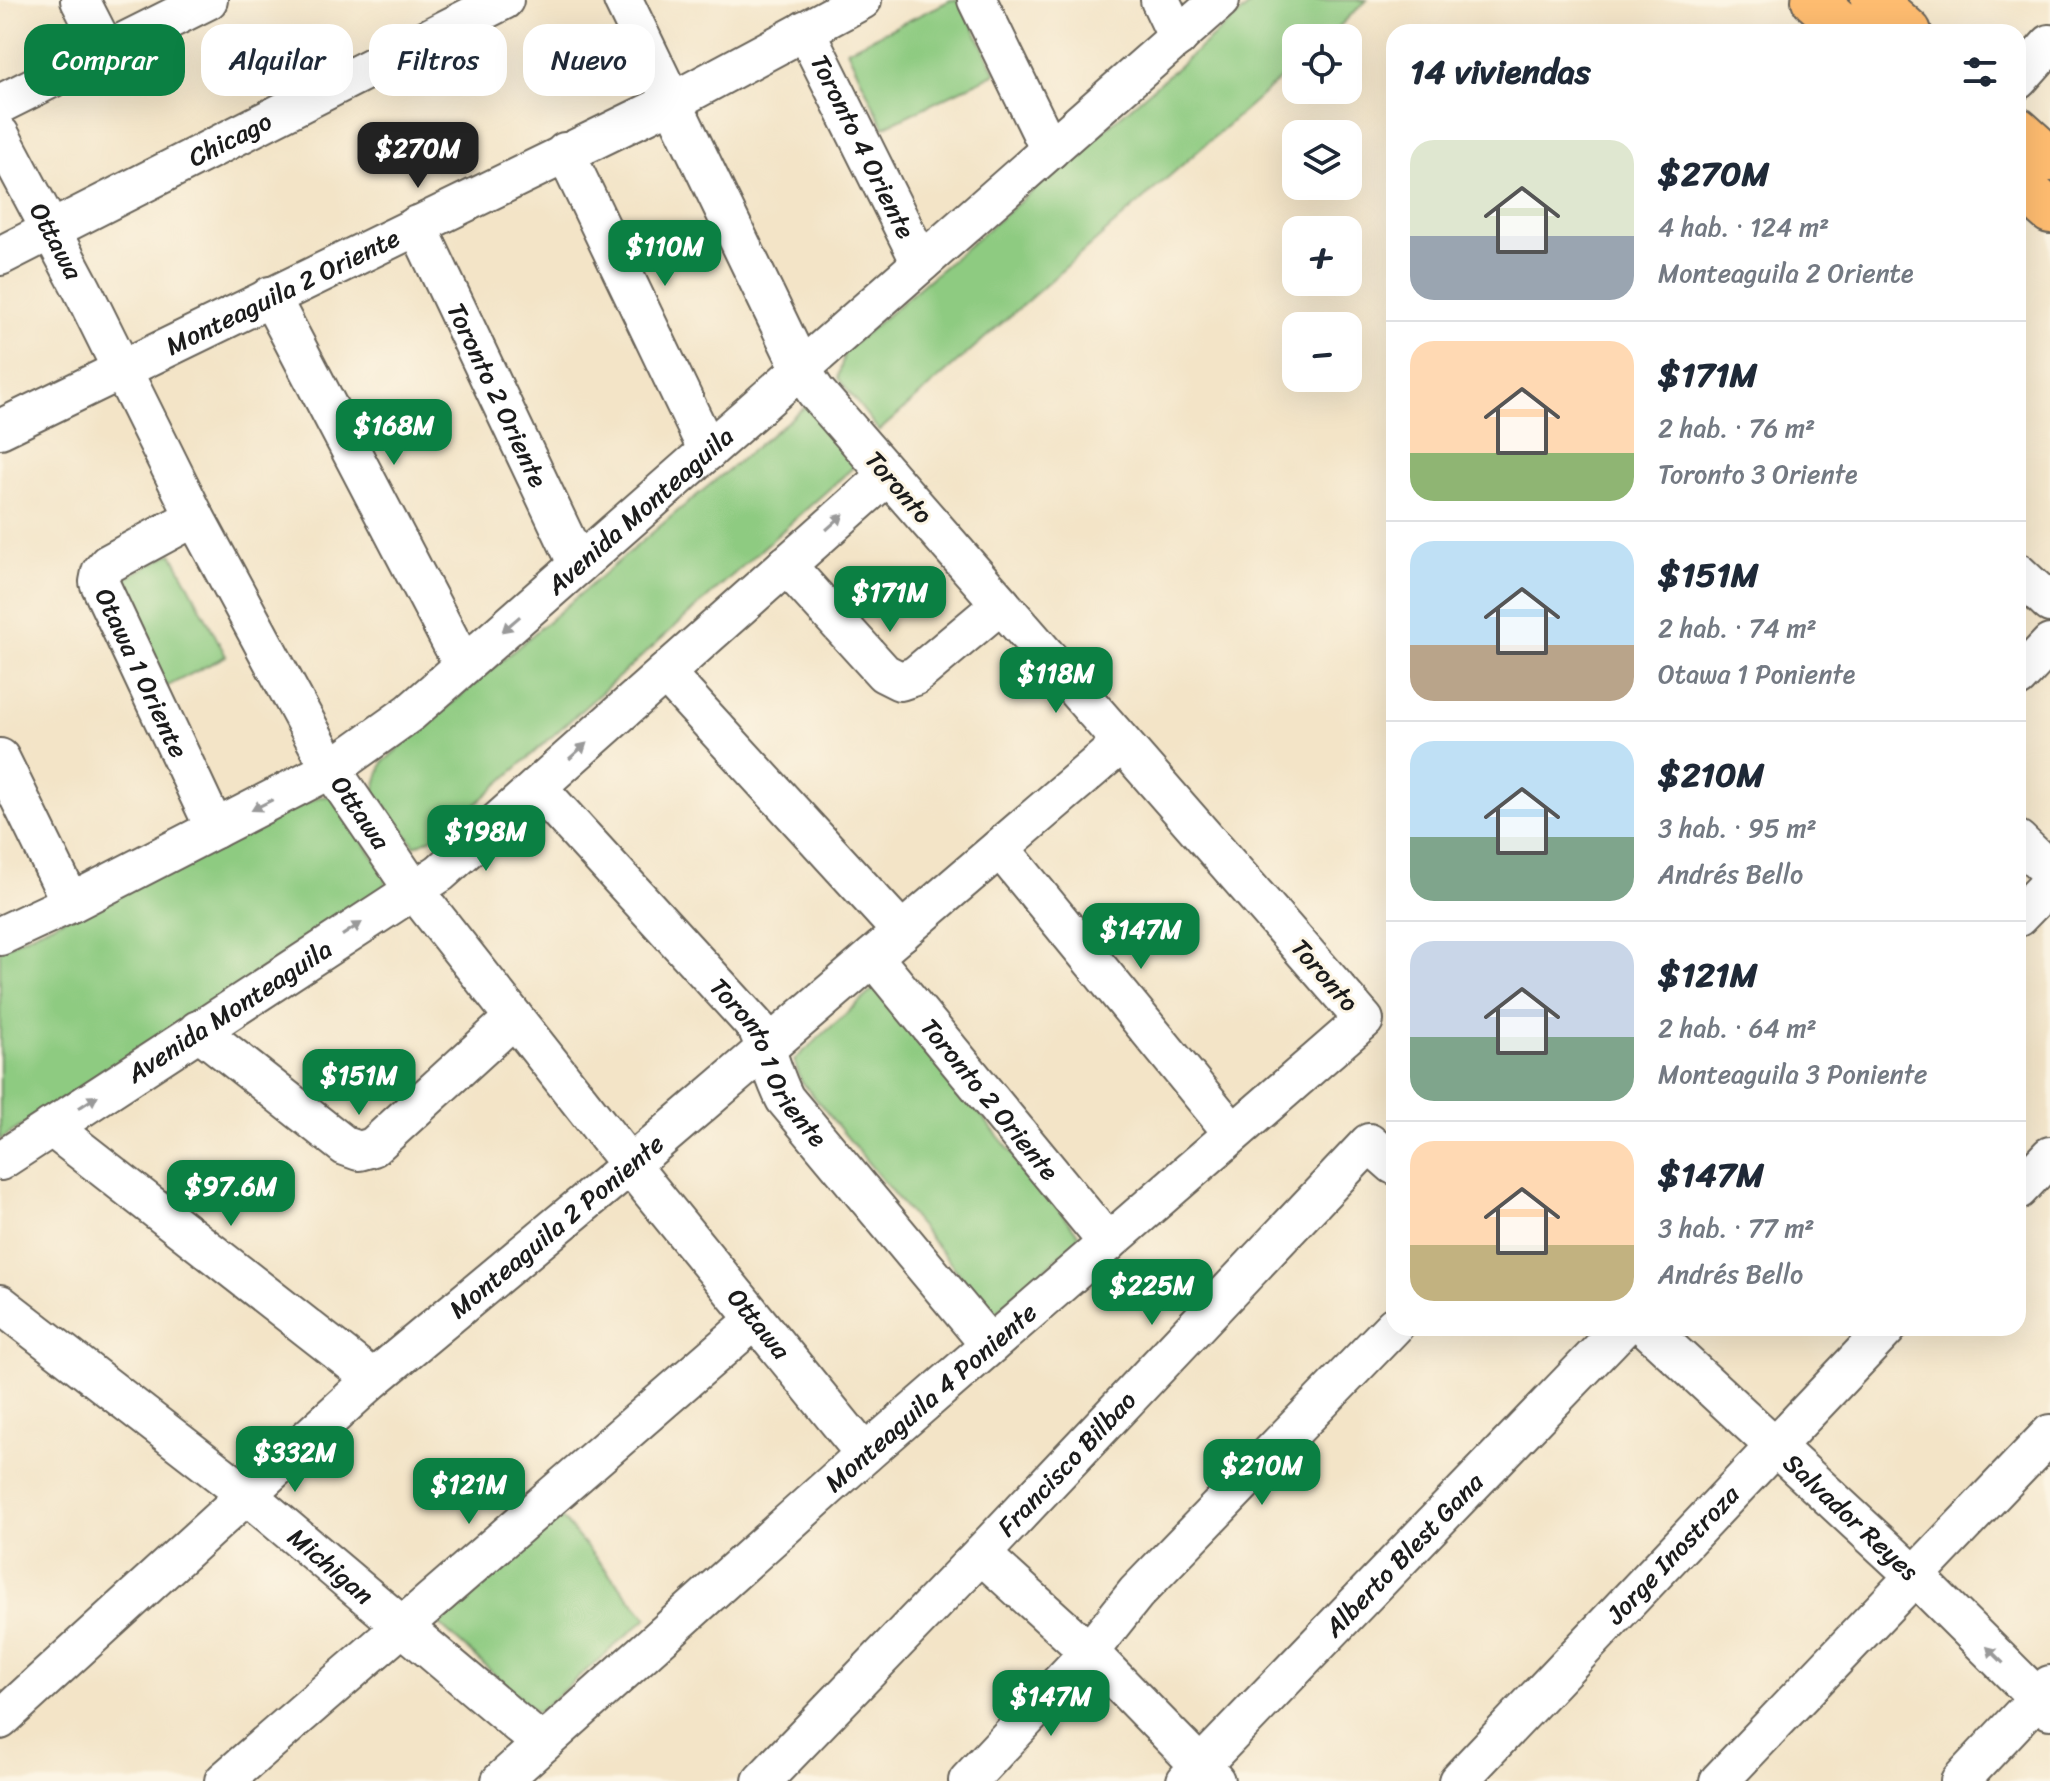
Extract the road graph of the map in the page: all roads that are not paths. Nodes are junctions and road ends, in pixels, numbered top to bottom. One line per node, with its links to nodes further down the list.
1 (80, 0): 11 (street)
2 (504, 0): 28 (street, Chicago)
3 (623, 0): 18 (street, Toronto)
4 (862, 0): 13 (street, Monteaguila 2 Oriente)
5 (977, 0): 22 (street)
6 (1160, 0): 14 (street)
7 (1220, 0): 14 (street, Avenida Monteaguila)
8 (1814, 0): 10 (main road)
9 (204, 1): 12 (street)
10 (1879, 18)
11 (92, 24)
12 (159, 24)
13 (805, 30): 18 (street, Monteaguila 2 Oriente); 30 (street, Toronto 4 Oriente)
14 (1178, 38): 22 (street, Avenida Monteaguila)
15 (2050, 44): 16 (street)
16 (2026, 71)
17 (24, 92): 19 (street)
18 (672, 102): 23 (street, Monteaguila 2 Oriente); 33 (street, Toronto)
19 (0, 104)
20 (0, 135): 28 (street, Ottawa)
21 (2026, 137): 24 (main road)
22 (1050, 150): 30 (street, Avenida Monteaguila)
23 (565, 152): 27 (street, Monteaguila 2 Oriente); 35 (street)
24 (2050, 159)
25 (2026, 190): 26 (main road)
26 (2050, 211)
27 (417, 225): 31 (street, Monteaguila 2 Oriente); 38 (street, Toronto 2 Oriente)
28 (50, 232): 29 (street, Chicago); 32 (street, Ottawa)
29 (0, 256)
30 (921, 263): 33 (street, Avenida Monteaguila)
31 (270, 296): 32 (street, Monteaguila 2 Oriente); 44 (street)
32 (121, 369): 34 (street, Monteaguila 2 Oriente); 37 (street, Ottawa)
33 (802, 371): 35 (street, Avenida Monteaguila); 36 (street, Toronto)
34 (0, 429)
35 (708, 451): 38 (street, Avenida Monteaguila)
36 (888, 475): 39 (street, Avenida Monteaguila, one-way to 36); 42 (street, Toronto)
37 (195, 517): 49 (street, Ottawa); 51 (street, Otawa 1 Oriente)
38 (578, 565): 44 (street, Avenida Monteaguila, one-way to 44)
39 (786, 565): 42 (street); 46 (street, Avenida Monteaguila)
40 (2026, 580): 41 (street)
41 (2050, 603)
42 (1001, 604): 47 (street, Toronto)
43 (2050, 644): 45 (street)
44 (463, 665): 49 (street, Avenida Monteaguila)
45 (2026, 670)
46 (665, 673): 50 (street, Avenida Monteaguila, one-way to 46); 59 (street)
47 (1122, 743): 52 (street, Monteaguila 2 Poniente); 63 (street, Toronto)
48 (0, 758): 57 (street)
49 (331, 769): 51 (street, Avenida Monteaguila, one-way to 51); 56 (street, Ottawa)
50 (537, 787): 56 (street, Avenida Monteaguila); 65 (street, Toronto 1 Oriente)
51 (215, 829): 57 (street, Avenida Monteaguila)
52 (1000, 848): 59 (street, Monteaguila 2 Poniente); 67 (street)
53 (2026, 848): 54 (street)
54 (2050, 871)
55 (2050, 884): 58 (street)
56 (413, 889): 62 (street, Ottawa); 64 (street, Avenida Monteaguila, one-way to 56)
57 (71, 903): 60 (street, Avenida Monteaguila)
58 (2026, 909)
59 (902, 932): 61 (street, Monteaguila 2 Poniente)
60 (0, 936)
61 (873, 957): 65 (street, Monteaguila 2 Poniente); 73 (street, Toronto 2 Oriente)
62 (514, 1018): 64 (street); 71 (street, Ottawa)
63 (1364, 1020): 67 (street, Monteaguila 4 Poniente)
64 (198, 1030): 66 (street, Avenida Monteaguila, one-way to 64)
65 (766, 1048): 71 (street, Monteaguila 2 Poniente); 80 (street, Toronto 1 Oriente)
66 (51, 1127): 70 (street, Avenida Monteaguila); 81 (street)
67 (1233, 1133): 73 (street, Monteaguila 4 Poniente)
68 (1381, 1154): 86 (street, Francisco Bilbao)
69 (2050, 1156): 72 (street)
70 (0, 1161)
71 (630, 1165): 75 (street, Ottawa); 81 (street, Monteaguila 2 Poniente)
72 (2026, 1182)
73 (1108, 1243): 80 (street, Monteaguila 4 Poniente)
74 (0, 1304): 85 (street, Michigan)
75 (755, 1320): 84 (street, Ottawa); 88 (street)
76 (1386, 1334): 89 (street)
77 (1614, 1336): 93 (street, Alberto Blest Gana)
78 (1656, 1336): 83 (street, Salvador Reyes)
79 (1879, 1336): 83 (street, Jorge Inostroza)
80 (990, 1345): 84 (street, Monteaguila 4 Poniente)
81 (373, 1379): 85 (street, Monteaguila 2 Poniente)
82 (2050, 1434): 87 (street)
83 (1775, 1446): 87 (street, Salvador Reyes); 98 (street, Jorge Inostroza)
84 (865, 1454): 92 (street, Monteaguila 4 Poniente)
85 (247, 1495): 88 (street, Michigan); 91 (street, Monteaguila 2 Poniente)
86 (981, 1554): 89 (street); 96 (street, Francisco Bilbao)
87 (1915, 1576): 90 (street, Salvador Reyes, one-way to 87); 99 (street)
88 (402, 1625): 92 (street, Michigan); 94 (street)
89 (1089, 1652): 93 (street); 97 (street)
90 (2046, 1698): 100 (street)
91 (0, 1720)
92 (542, 1744): 95 (street, Monteaguila 4 Poniente)
93 (1200, 1776)
94 (224, 1781)
95 (501, 1781)
96 (762, 1781)
97 (968, 1781)
98 (1458, 1781)
99 (1719, 1781)
100 (1960, 1781)

